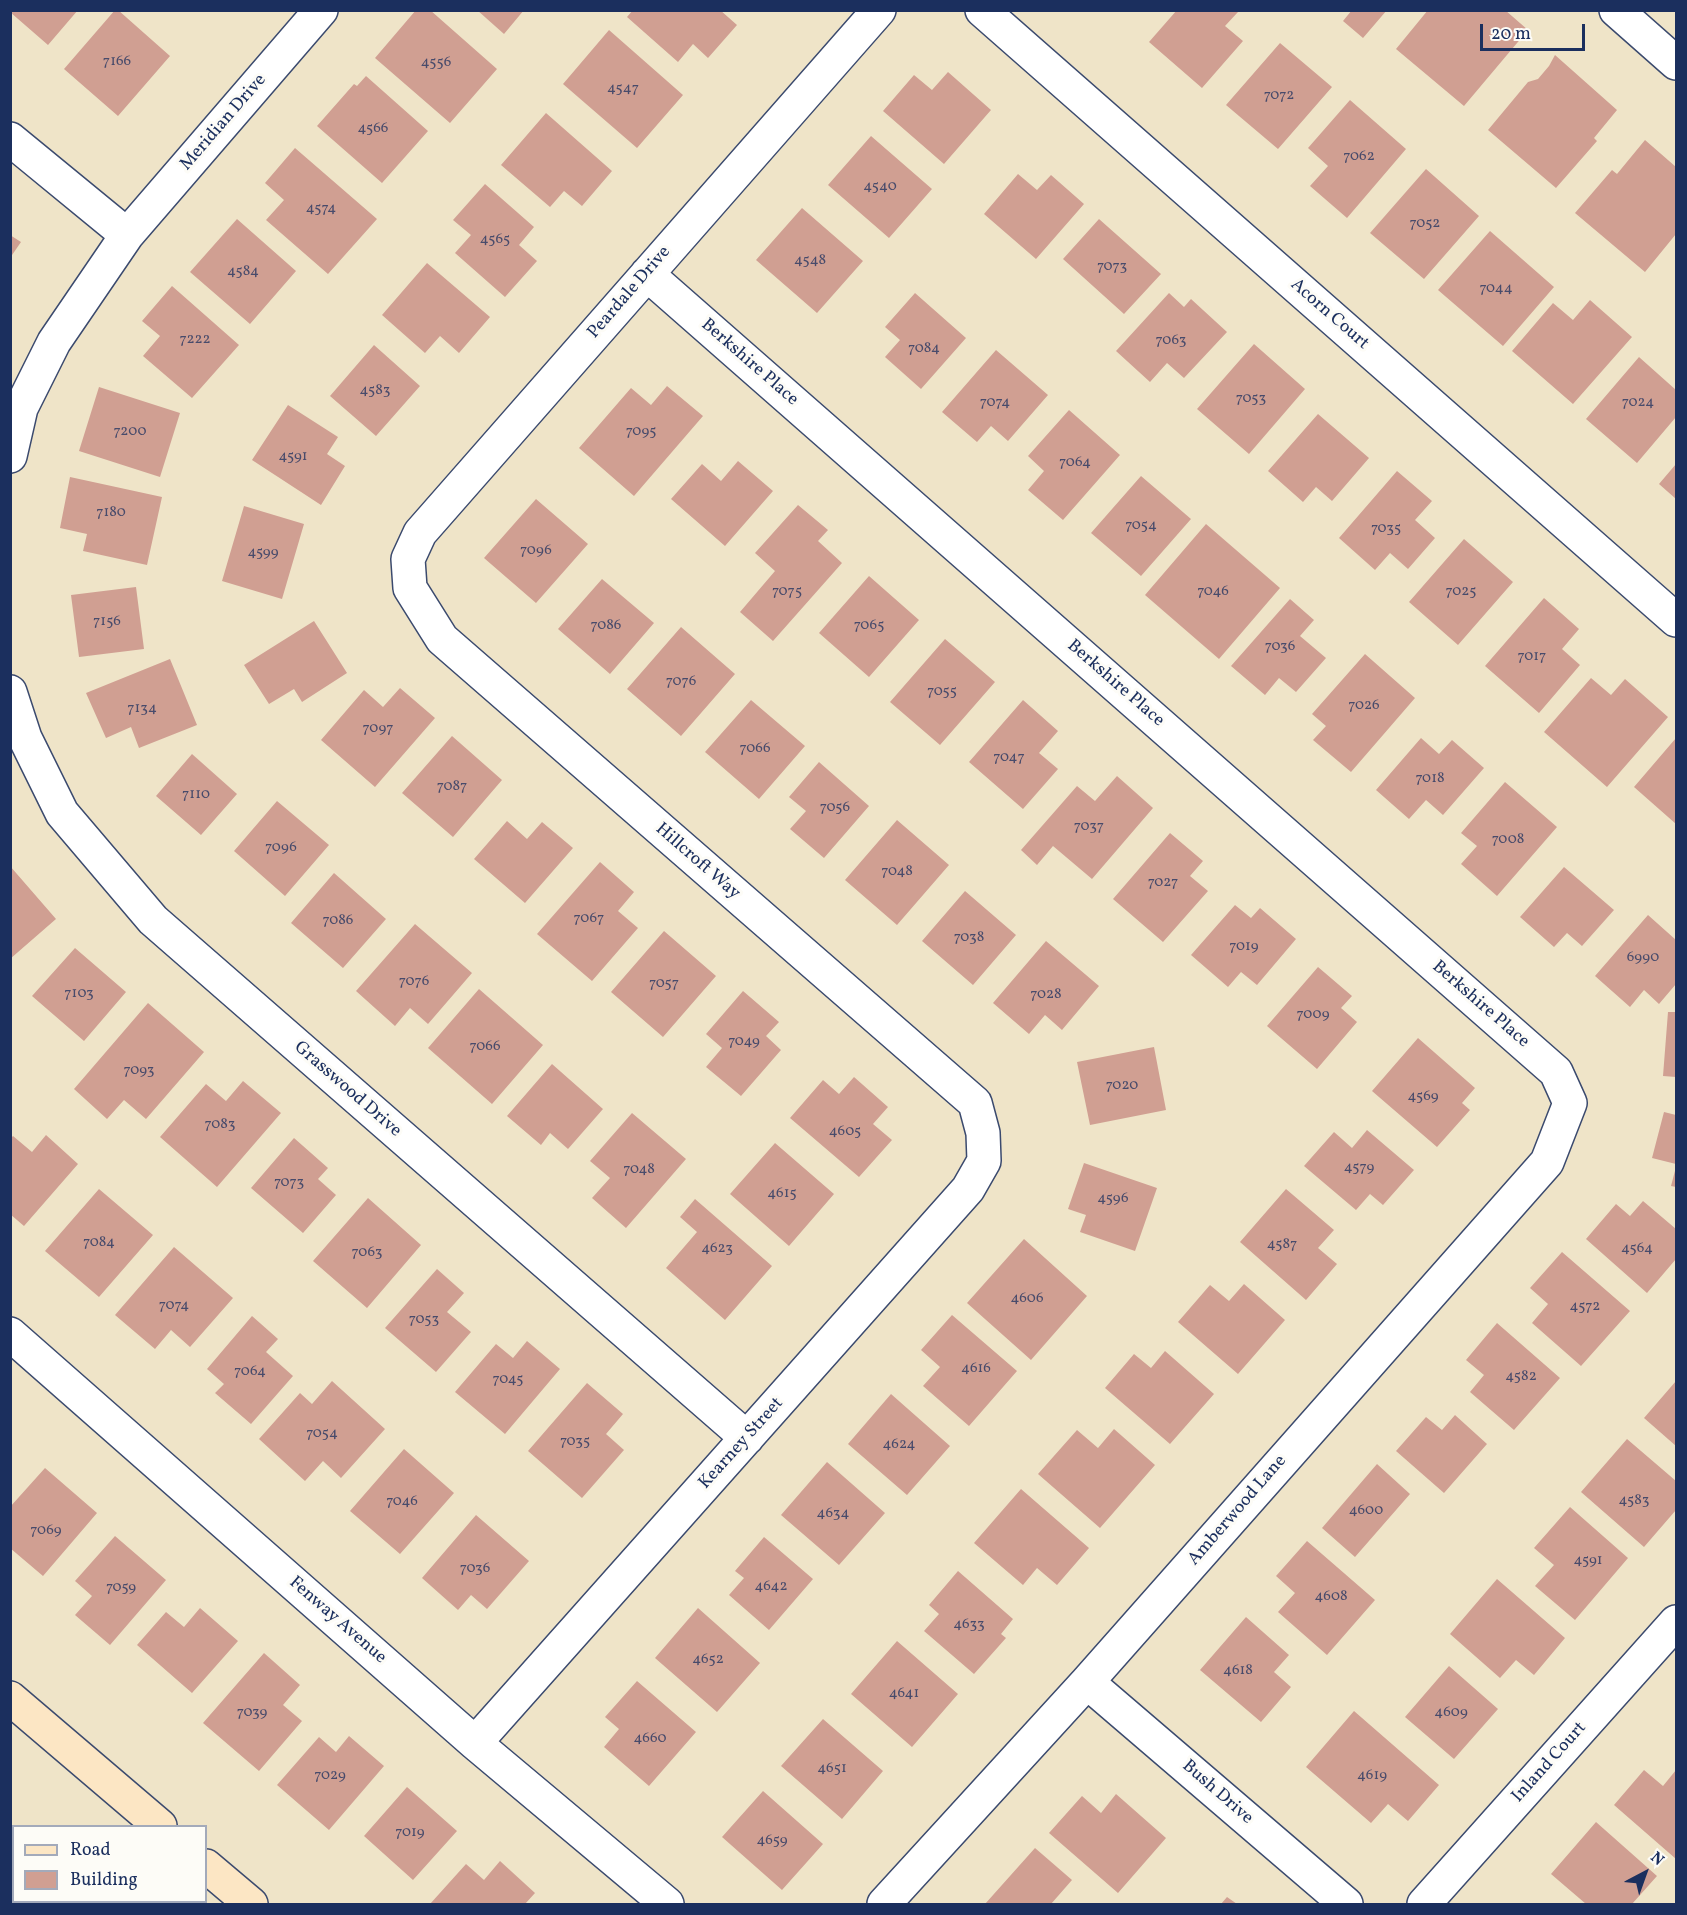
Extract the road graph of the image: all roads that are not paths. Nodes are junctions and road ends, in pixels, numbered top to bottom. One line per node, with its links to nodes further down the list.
1 (321, 10): 7 (street, Meridian Drive)
2 (879, 10): 8 (street, Peardale Drive)
3 (981, 10): 11 (street, Acorn Court)
4 (1616, 10): 5 (street)
5 (1677, 63)
6 (10, 139): 7 (street)
7 (127, 235): 9 (street)
8 (647, 274): 10 (street, Peardale Drive); 13 (street, Berkshire Place)
9 (10, 456)
10 (410, 588): 14 (street, Hillcroft Way)
11 (1677, 620)
12 (10, 692): 16 (street, Grasswood Drive)
13 (1570, 1103): 18 (street, Amberwood Lane)
14 (983, 1133): 16 (street, Kearney Street)
15 (10, 1334): 20 (street, Fenway Avenue)
16 (747, 1438): 20 (street, Kearney Street)
17 (1677, 1622): 27 (street, Inland Court)
18 (1087, 1682): 25 (street, Amberwood Lane); 26 (street, Bush Drive)
19 (10, 1698): 21 (street)
20 (475, 1743): 24 (street, Fenway Avenue)
21 (158, 1825)
22 (207, 1867): 23 (street)
23 (251, 1905)
24 (667, 1905)
25 (884, 1905)
26 (1346, 1905)
27 (1424, 1905)

